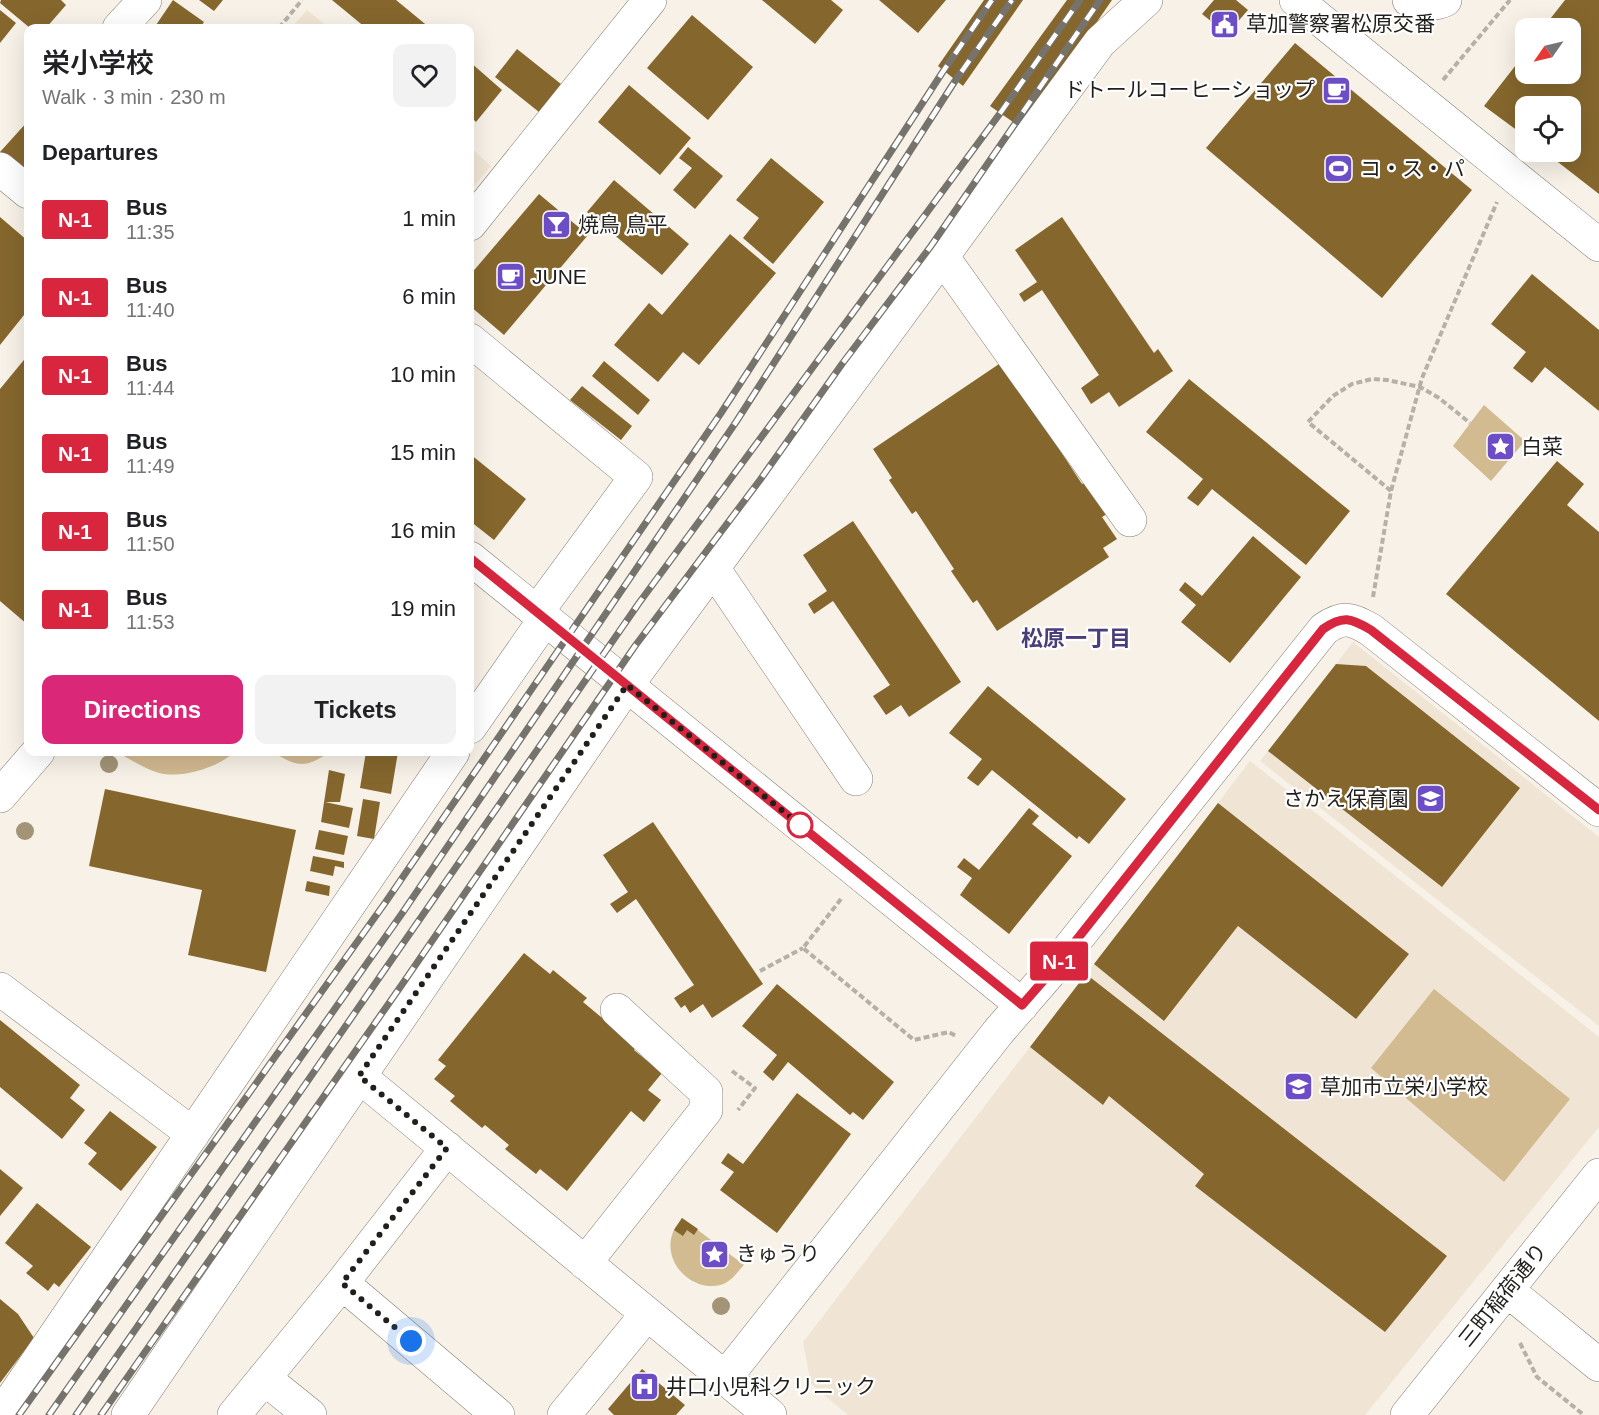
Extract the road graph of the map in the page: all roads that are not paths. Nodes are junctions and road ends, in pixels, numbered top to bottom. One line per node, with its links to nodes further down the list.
1 (145, 0): 7 (street)
2 (650, 0): 10 (street)
3 (1146, 0): 12 (street)
4 (1296, 0): 11 (street)
5 (1409, 0): 6 (street)
6 (1445, 0)
7 (123, 24)
8 (0, 169): 9 (street)
9 (24, 189)
10 (474, 219)
11 (1599, 245)
12 (942, 256): 14 (street); 16 (street)
13 (474, 343): 17 (street)
14 (1130, 520)
15 (474, 561): 17 (street)
16 (713, 568): 18 (street); 22 (street)
17 (545, 610): 18 (street); 19 (street)
18 (627, 685): 26 (street); 28 (street)
19 (474, 721)
20 (35, 756): 23 (street)
21 (450, 756): 29 (street)
22 (856, 779)
23 (0, 796)
24 (1599, 810): 26 (street)
25 (0, 989): 29 (street)
26 (1022, 1005): 38 (street)
27 (617, 1010): 32 (street)
28 (359, 1076): 30 (street); 41 (street)
29 (193, 1134): 40 (street)
30 (447, 1148): 32 (street); 33 (street)
31 (1599, 1174): 34 (street, 三町稲荷通り)
32 (585, 1263): 35 (street)
33 (342, 1283): 37 (street); 39 (street)
34 (1507, 1290): 36 (street); 46 (street, 三町稲荷通り)
35 (647, 1314): 38 (street); 44 (street)
36 (1599, 1365)
37 (264, 1378): 42 (street); 43 (street)
38 (725, 1378): 45 (street)
39 (497, 1414)
40 (1, 1415)
41 (128, 1415)
42 (234, 1415)
43 (310, 1415)
44 (564, 1415)
45 (770, 1415)
46 (1407, 1415)

